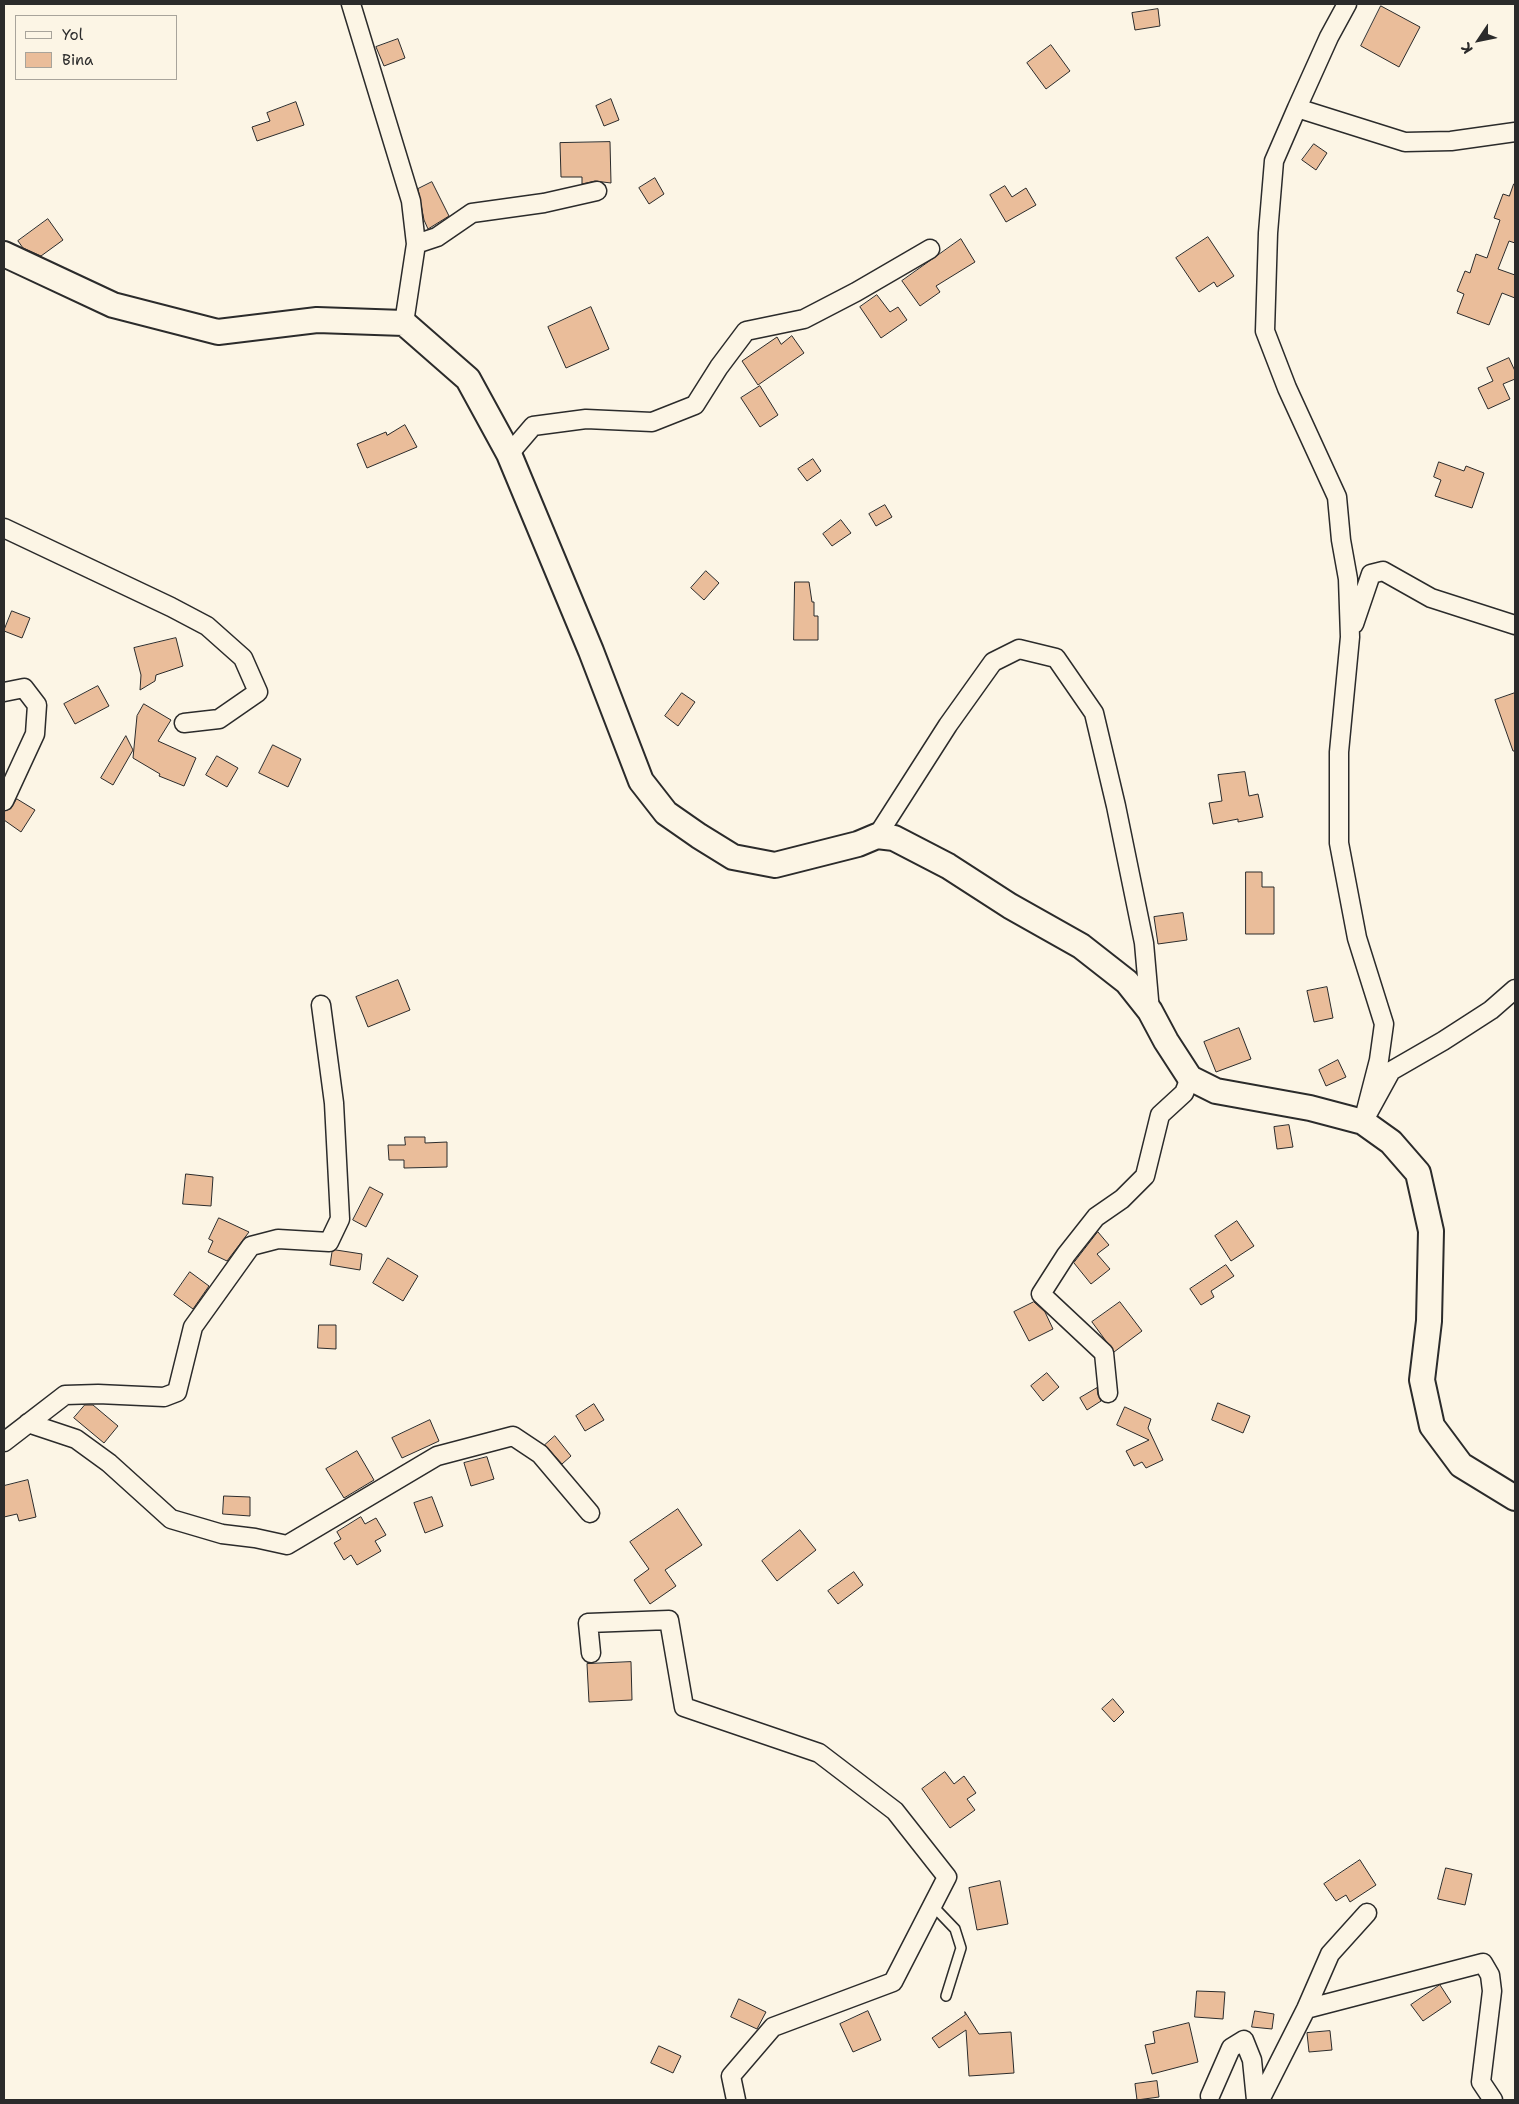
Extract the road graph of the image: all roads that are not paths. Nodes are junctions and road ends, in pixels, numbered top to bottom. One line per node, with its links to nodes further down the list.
1 (351, 4): 6 (street)
2 (1348, 4): 3 (street)
3 (1298, 108): 4 (street); 13 (street)
4 (1515, 132)
5 (597, 191): 6 (street)
6 (416, 244): 9 (street)
7 (930, 249): 10 (street)
8 (4, 254): 9 (street)
9 (404, 323): 10 (street)
10 (509, 454): 17 (street)
11 (4, 528): 15 (street)
12 (1515, 625): 13 (street)
13 (1350, 637): 22 (street)
14 (4, 692): 16 (street)
15 (184, 723)
16 (4, 801)
17 (877, 836): 20 (street); 20 (street)
18 (1515, 989): 22 (street)
19 (322, 1005): 24 (street)
20 (1150, 1011): 21 (street)
21 (1190, 1078): 22 (street); 23 (street)
22 (1363, 1122): 26 (street)
23 (1108, 1393)
24 (28, 1423): 25 (street); 27 (street)
25 (4, 1442)
26 (1515, 1498)
27 (590, 1513)
28 (591, 1653): 29 (street)
29 (932, 1905): 31 (lane); 34 (street)
30 (1367, 1913): 32 (street)
31 (946, 1996)
32 (1306, 2009): 35 (street); 36 (street)
33 (1210, 2096): 35 (street)
34 (736, 2100)
35 (1258, 2100)
36 (1493, 2100)

